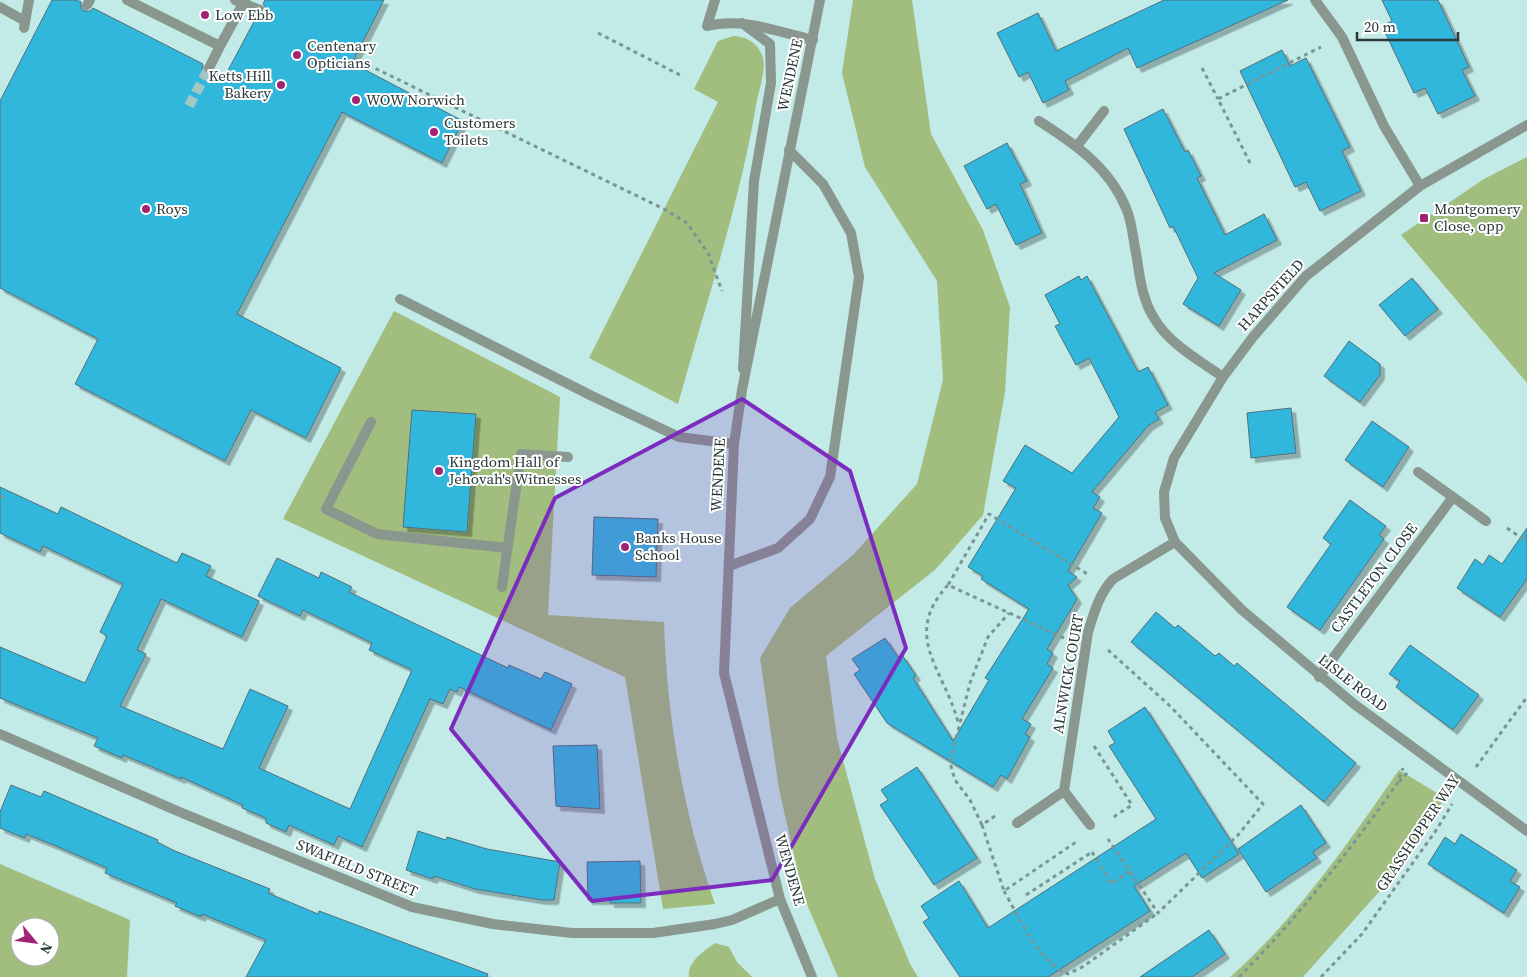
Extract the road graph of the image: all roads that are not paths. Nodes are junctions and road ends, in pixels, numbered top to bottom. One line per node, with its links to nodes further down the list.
1 (4, 0): 8 (street)
2 (29, 0): 8 (street)
3 (715, 0): 10 (street)
4 (820, 0): 11 (street, WENDENE)
5 (1316, 0): 19 (street)
6 (132, 1): 12 (street)
7 (241, 1): 9 (street); 12 (street)
8 (0, 6)
9 (260, 10)
10 (742, 23): 11 (street); 22 (street)
11 (813, 40): 18 (street, WENDENE)
12 (220, 46): 13 (street)
13 (209, 68)
14 (1104, 111): 17 (street)
15 (1039, 121): 17 (street)
16 (1527, 125): 19 (street, HARPSFIELD)
17 (1077, 146): 21 (street)
18 (789, 150): 22 (street, WENDENE); 31 (street)
19 (1420, 186): 21 (street, HARPSFIELD)
20 (400, 299): 24 (street)
21 (1223, 377): 29 (street, HARPSFIELD)
22 (742, 390): 24 (street, WENDENE)
23 (371, 422): 30 (street)
24 (734, 444): 31 (street, WENDENE)
25 (568, 457): 30 (street)
26 (1418, 472): 27 (street)
27 (1453, 497): 28 (street); 33 (street, CASTLETON CLOSE)
28 (1486, 521)
29 (1175, 542): 33 (street, LISLE ROAD); 35 (street, ALNWICK COURT)
30 (507, 548): 32 (street)
31 (729, 566): 39 (street, WENDENE)
32 (502, 587)
33 (1319, 677): 38 (street, LISLE ROAD)
34 (0, 734): 39 (street, SWAFIELD STREET)
35 (1064, 791): 36 (street); 37 (street)
36 (1017, 823)
37 (1095, 825)
38 (1527, 831)
39 (780, 899): 40 (street, WENDENE)
40 (812, 977)

